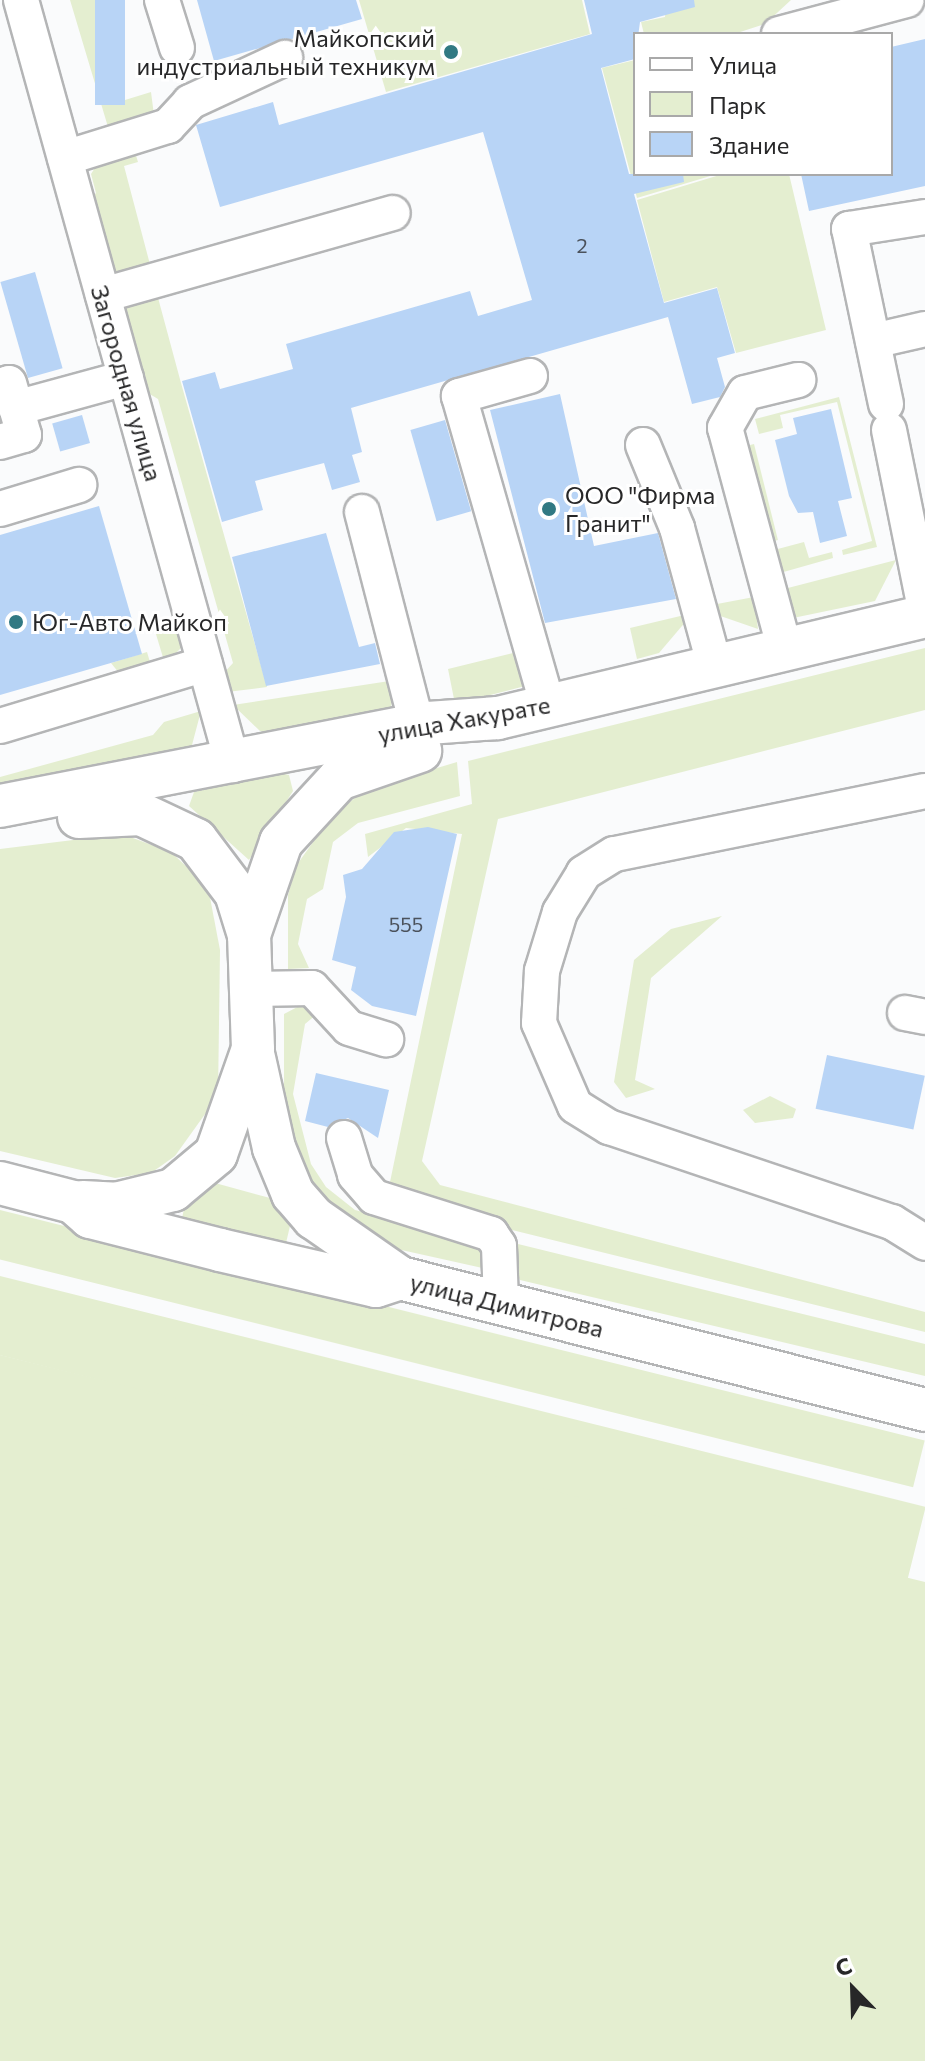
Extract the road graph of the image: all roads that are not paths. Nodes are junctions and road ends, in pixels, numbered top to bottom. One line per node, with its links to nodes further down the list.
1 (21, 0): 7 (street, Загородная улица)
2 (162, 0): 5 (street)
3 (907, 0): 4 (street)
4 (787, 32)
5 (177, 48)
6 (285, 58): 7 (street)
7 (65, 158): 10 (street, Загородная улица)
8 (393, 213): 10 (street)
9 (925, 217): 12 (street)
10 (103, 295): 14 (street, Загородная улица)
11 (925, 329): 12 (street)
12 (873, 341): 22 (street)
13 (530, 376): 27 (street)
14 (126, 378): 16 (street); 25 (street, Загородная улица)
15 (798, 380): 24 (street)
16 (8, 397): 17 (street)
17 (0, 442)
18 (643, 445): 26 (street)
19 (79, 485): 20 (street)
20 (0, 509)
21 (362, 512): 29 (street)
22 (925, 608)
23 (925, 616): 24 (main road, улица Хакурате)
24 (785, 650): 26 (main road, улица Хакурате)
25 (205, 664): 30 (street); 31 (street, Загородная улица)
26 (715, 667): 27 (main road, улица Хакурате)
27 (548, 706): 28 (main road, улица Хакурате)
28 (498, 718): 29 (main road, улица Хакурате); 34 (main road)
29 (417, 725): 31 (main road, улица Хакурате)
30 (0, 726)
31 (233, 765): 33 (main road, улица Хакурате)
32 (925, 791): 41 (street)
33 (0, 807): 34 (main road)
34 (249, 935): 35 (main road)
35 (252, 989): 36 (street); 37 (main road)
36 (386, 1039)
37 (253, 1049): 40 (main road); 42 (main road)
38 (344, 1138): 43 (street)
39 (0, 1183): 40 (main road, улица Димитрова)
40 (73, 1202): 42 (main road, улица Димитрова)
41 (925, 1243)
42 (400, 1278): 43 (main road, улица Димитрова)
43 (501, 1303): 44 (main road, улица Димитрова)
44 (925, 1410)

